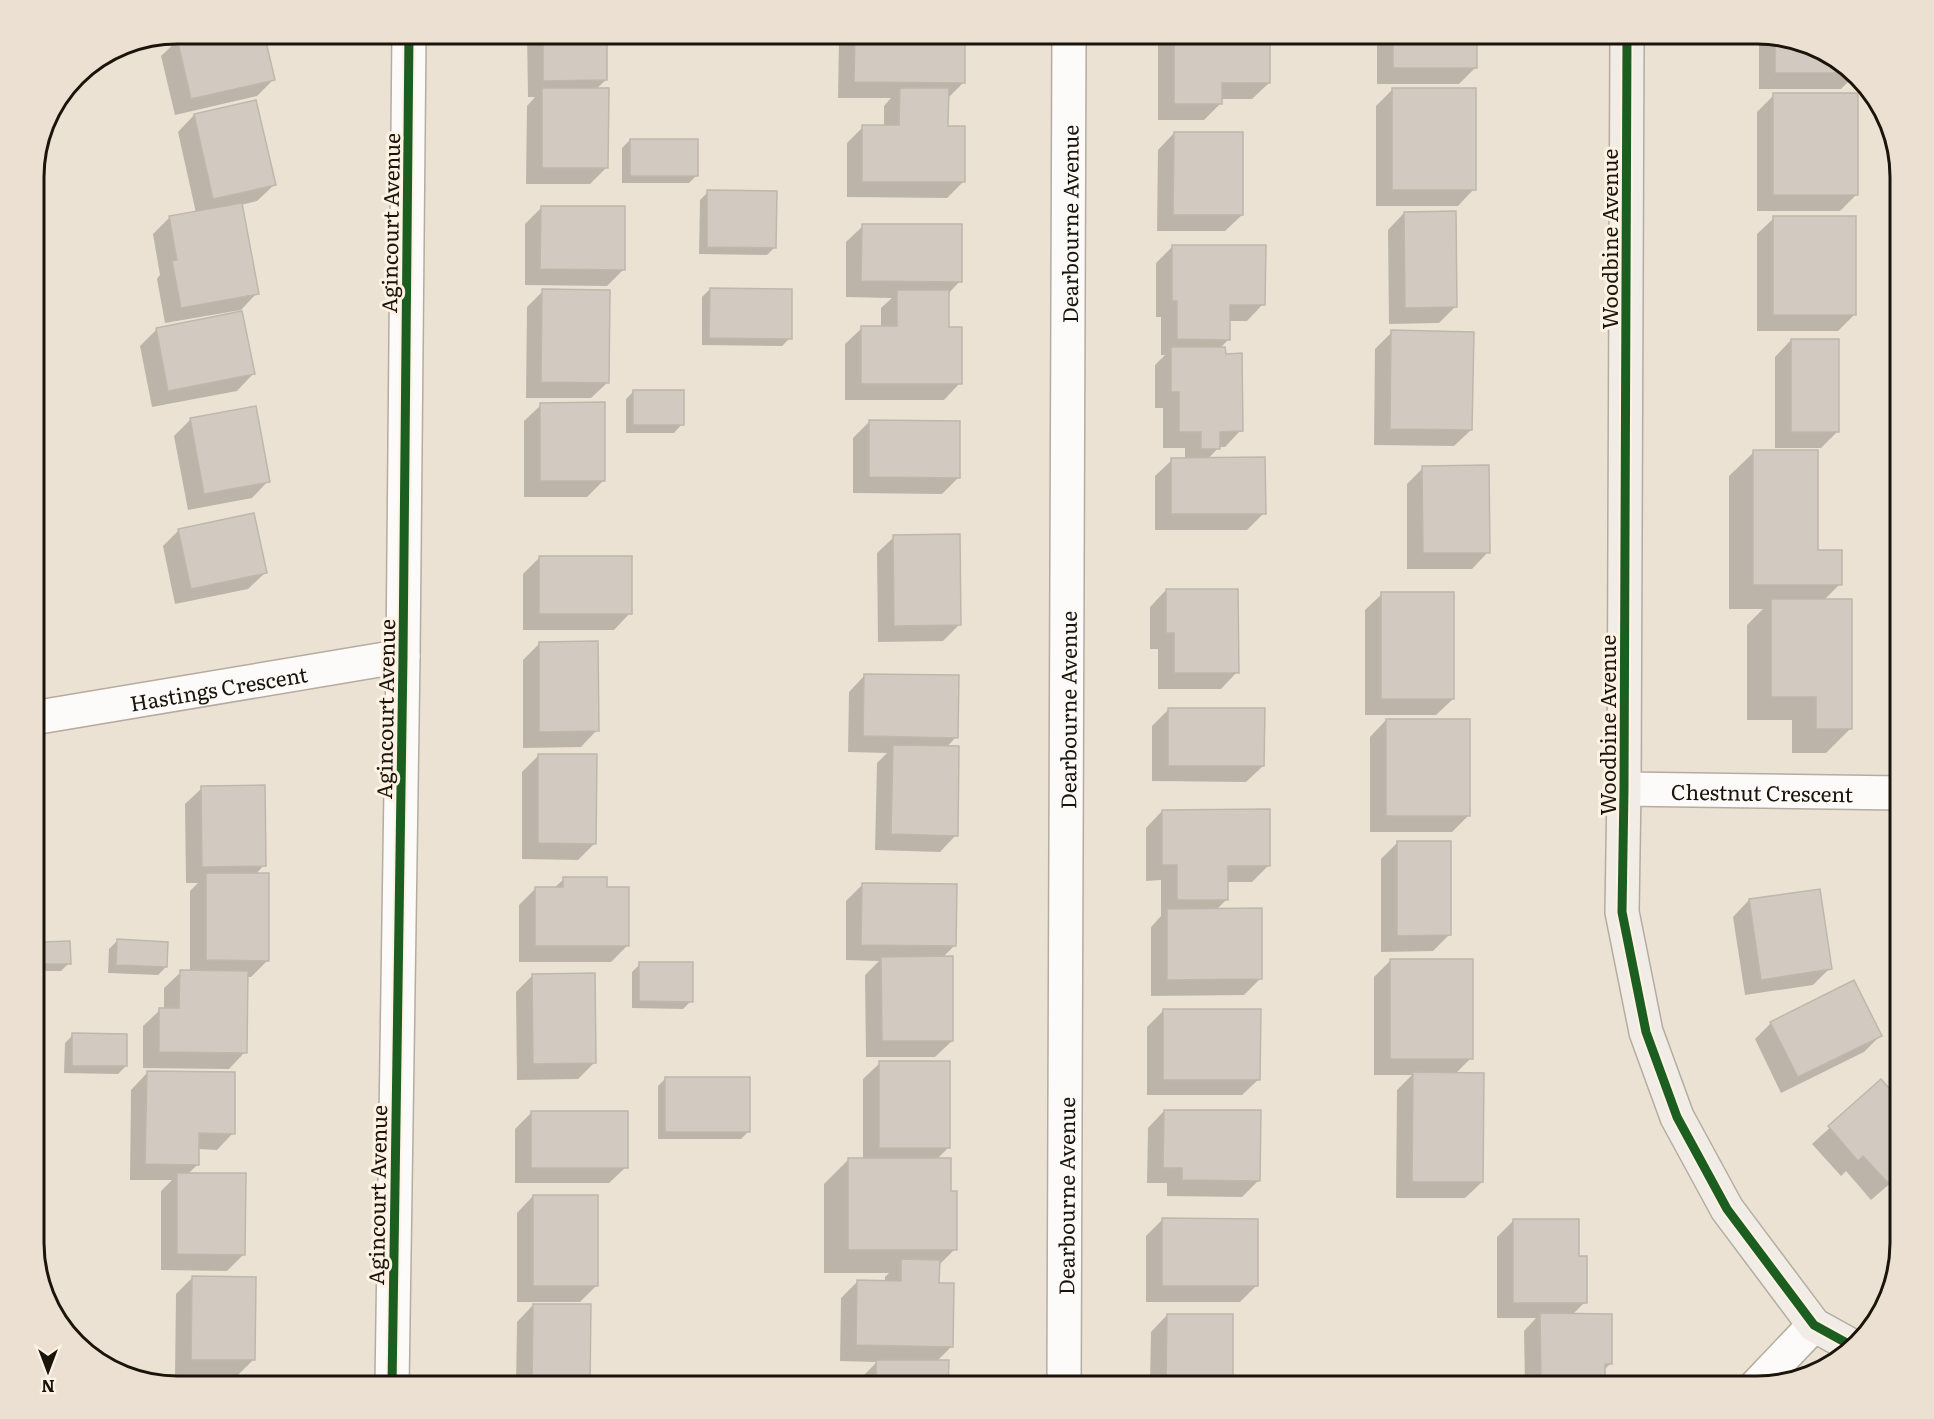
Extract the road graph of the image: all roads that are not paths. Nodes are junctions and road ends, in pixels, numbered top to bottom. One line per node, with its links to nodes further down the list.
1 (409, 44): 4 (street, Agincourt Avenue)
2 (1069, 44): 12 (street, Dearbourne Avenue)
3 (1627, 44): 6 (street, Woodbine Avenue)
4 (403, 656): 5 (street, Hastings Crescent); 11 (street, Agincourt Avenue)
5 (44, 716)
6 (1624, 789): 7 (street, Chestnut Crescent); 8 (street, Woodbine Avenue)
7 (1890, 793)
8 (1814, 1324): 9 (street, Woodbine Avenue); 10 (street)
9 (1845, 1342)
10 (1766, 1375)
11 (392, 1376)
12 (1064, 1376)

